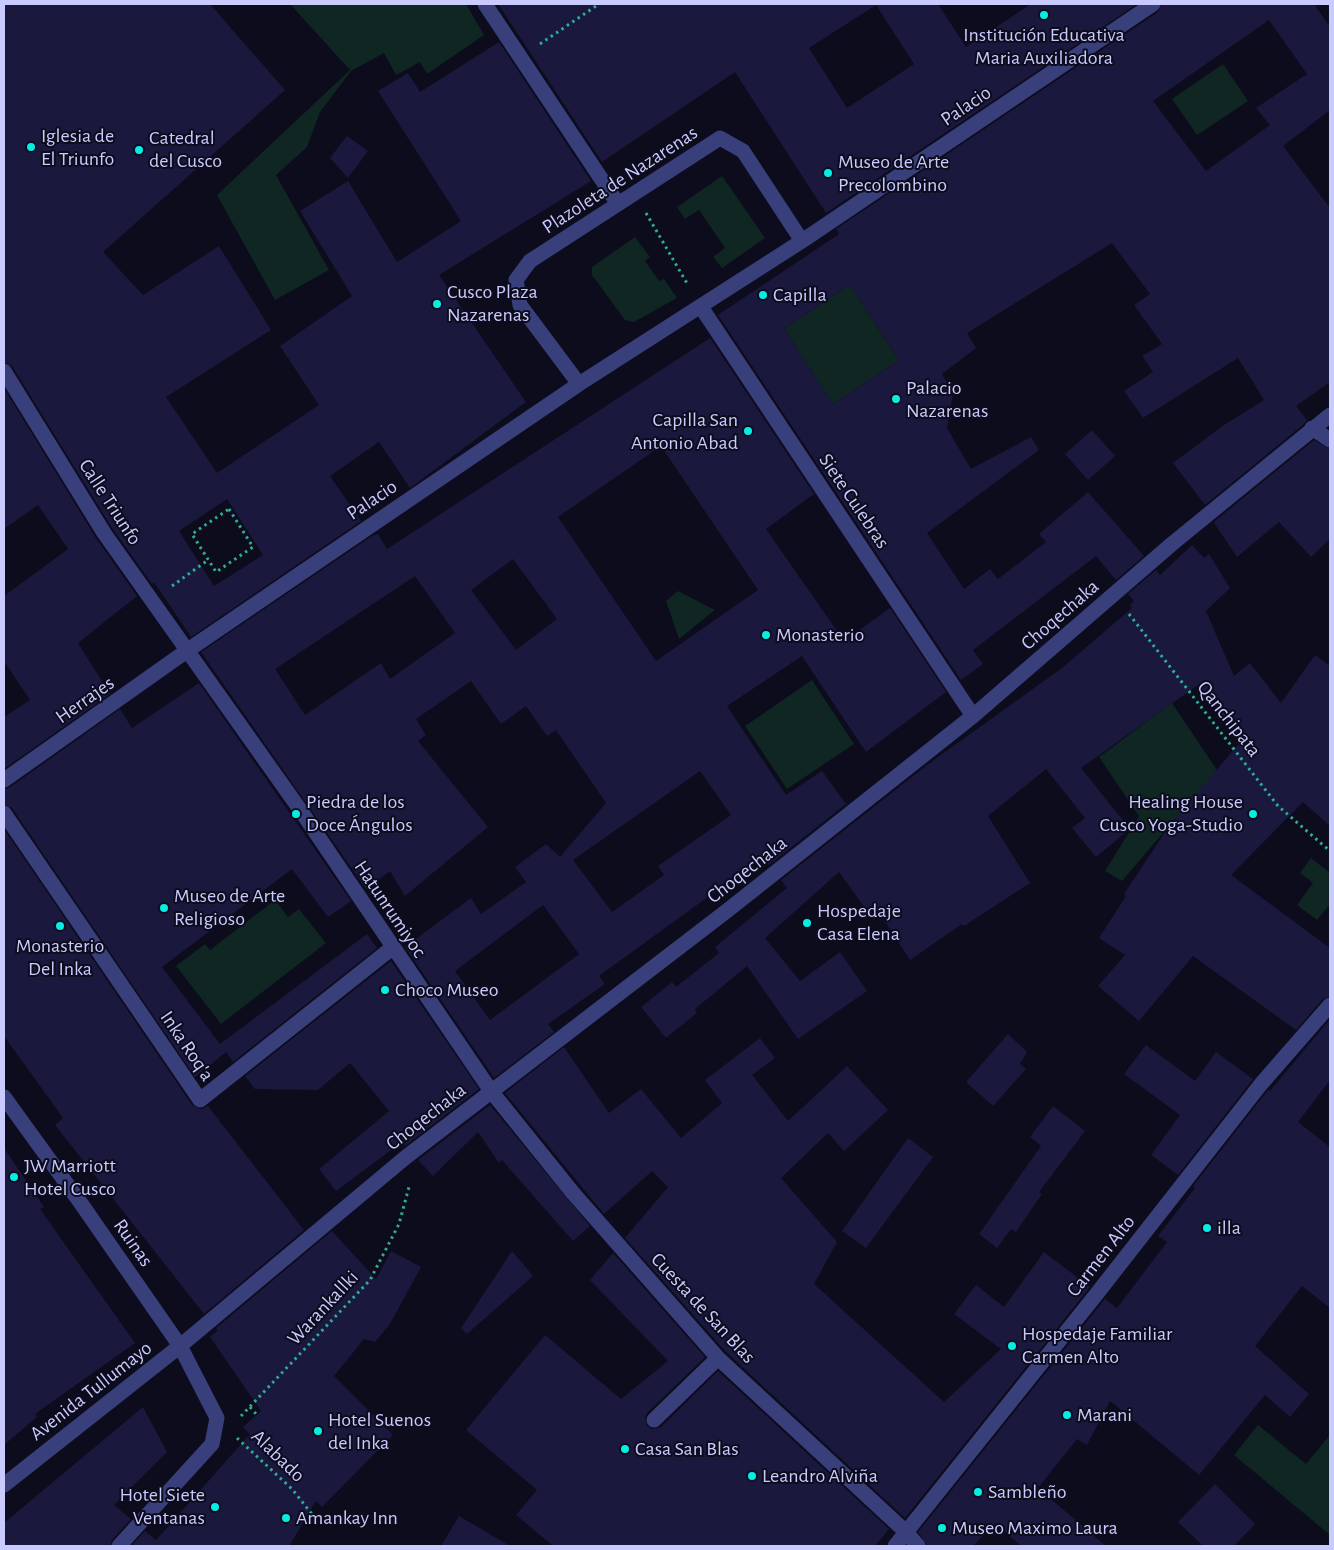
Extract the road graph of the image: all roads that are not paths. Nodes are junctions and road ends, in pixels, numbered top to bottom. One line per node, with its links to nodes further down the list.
1 (485, 4): 3 (street)
2 (1153, 4): 4 (street, Palacio)
3 (618, 204): 4 (street, Plazoleta de Nazarenas); 7 (street, Plazoleta de Nazarenas)
4 (802, 241): 5 (street)
5 (701, 307): 7 (street); 12 (street, Siete Culebras)
6 (4, 371): 11 (street, Calle Triunfo)
7 (578, 384): 11 (street, Palacio)
8 (1330, 415): 9 (street, Choqechaka)
9 (1312, 428): 10 (street); 12 (street, Choqechaka)
10 (1330, 440)
11 (188, 650): 13 (street, Herrajes); 15 (street, Hatunrumiyoc)
12 (974, 716): 17 (street, Choqechaka)
13 (4, 780)
14 (4, 813): 15 (street, Inka Roq'a)
15 (392, 948): 17 (street, Hatunrumiyoc)
16 (1330, 1005): 23 (street, Carmen Alto)
17 (491, 1092): 19 (street, Choqechaka); 20 (street, Cuesta de San Blas)
18 (4, 1098): 19 (street, Ruinas)
19 (180, 1346): 22 (street, Avenida Tullumayo); 24 (street, Ruinas)
20 (718, 1358): 21 (street); 23 (street, Cuesta de San Blas)
21 (654, 1420)
22 (4, 1485)
23 (906, 1532): 25 (street, Carmen Alto); 26 (street, Cuesta de San Blas)
24 (120, 1546)
25 (895, 1546)
26 (918, 1546)

